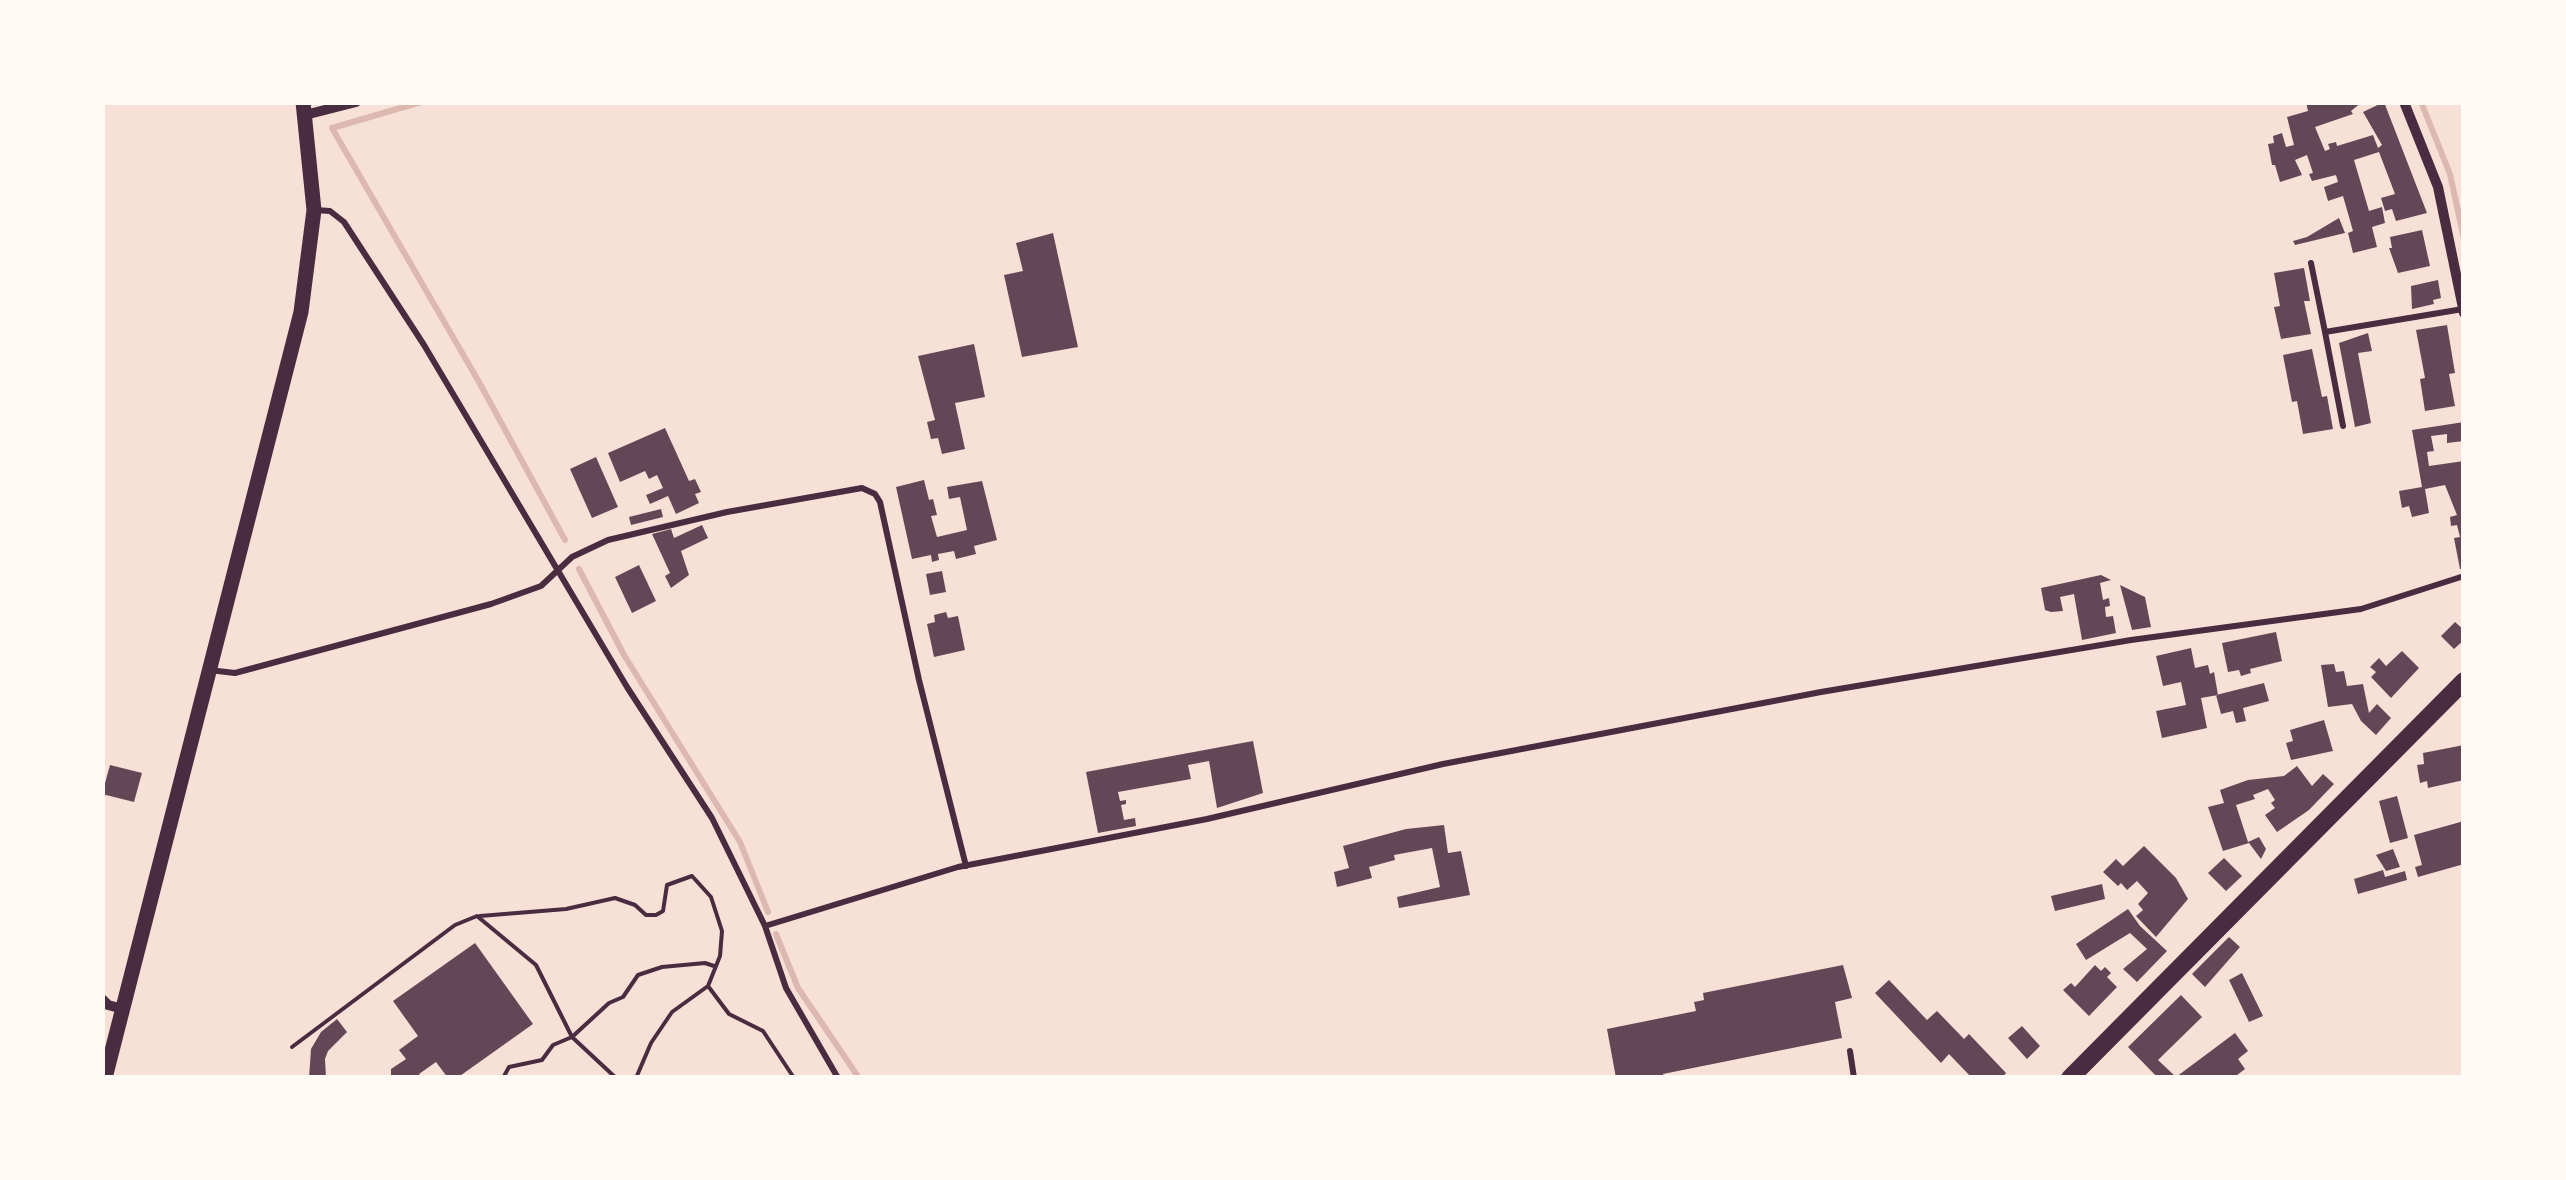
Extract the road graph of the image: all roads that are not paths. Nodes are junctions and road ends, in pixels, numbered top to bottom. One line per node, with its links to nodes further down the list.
1 (356, 102): 3 (street)
2 (2404, 102): 6 (street)
3 (304, 109): 4 (street)
4 (314, 210): 9 (lane); 11 (street)
5 (2311, 264): 7 (lane)
6 (2463, 311): 7 (lane)
7 (2325, 332): 8 (lane)
8 (2342, 426)
9 (559, 569): 11 (lane); 13 (lane); 14 (lane)
10 (2464, 576): 13 (lane)
11 (208, 670): 16 (street)
12 (2464, 681): 21 (main road)
13 (966, 866): 14 (lane)
14 (765, 926): 19 (lane)
15 (102, 1000): 16 (street)
16 (123, 1009): 18 (street)
17 (1850, 1051): 20 (lane)
18 (109, 1077)
19 (838, 1078)
20 (1854, 1078)
21 (2070, 1078)

